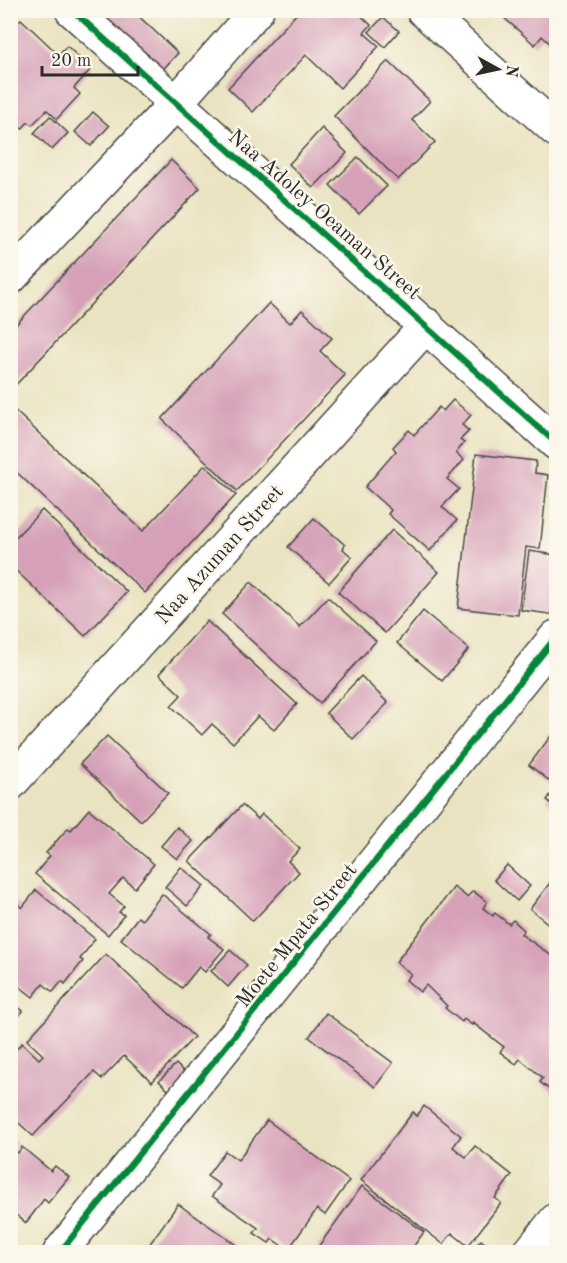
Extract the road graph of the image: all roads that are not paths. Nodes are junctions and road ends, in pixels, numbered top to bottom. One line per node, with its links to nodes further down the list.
1 (72, 10): 4 (street, Naa Adoley Oeaman Street)
2 (257, 10): 4 (street)
3 (437, 16): 5 (street)
4 (175, 104): 6 (street); 7 (street, Naa Adoley Oeaman Street)
5 (556, 130)
6 (10, 278)
7 (426, 324): 8 (street, Naa Adoley Oeaman Street); 10 (street, Naa Azuman Street)
8 (556, 443)
9 (556, 637): 12 (street, Moete Mpata Street)
10 (10, 784)
11 (556, 1220): 13 (street)
12 (60, 1252)
13 (530, 1252)

